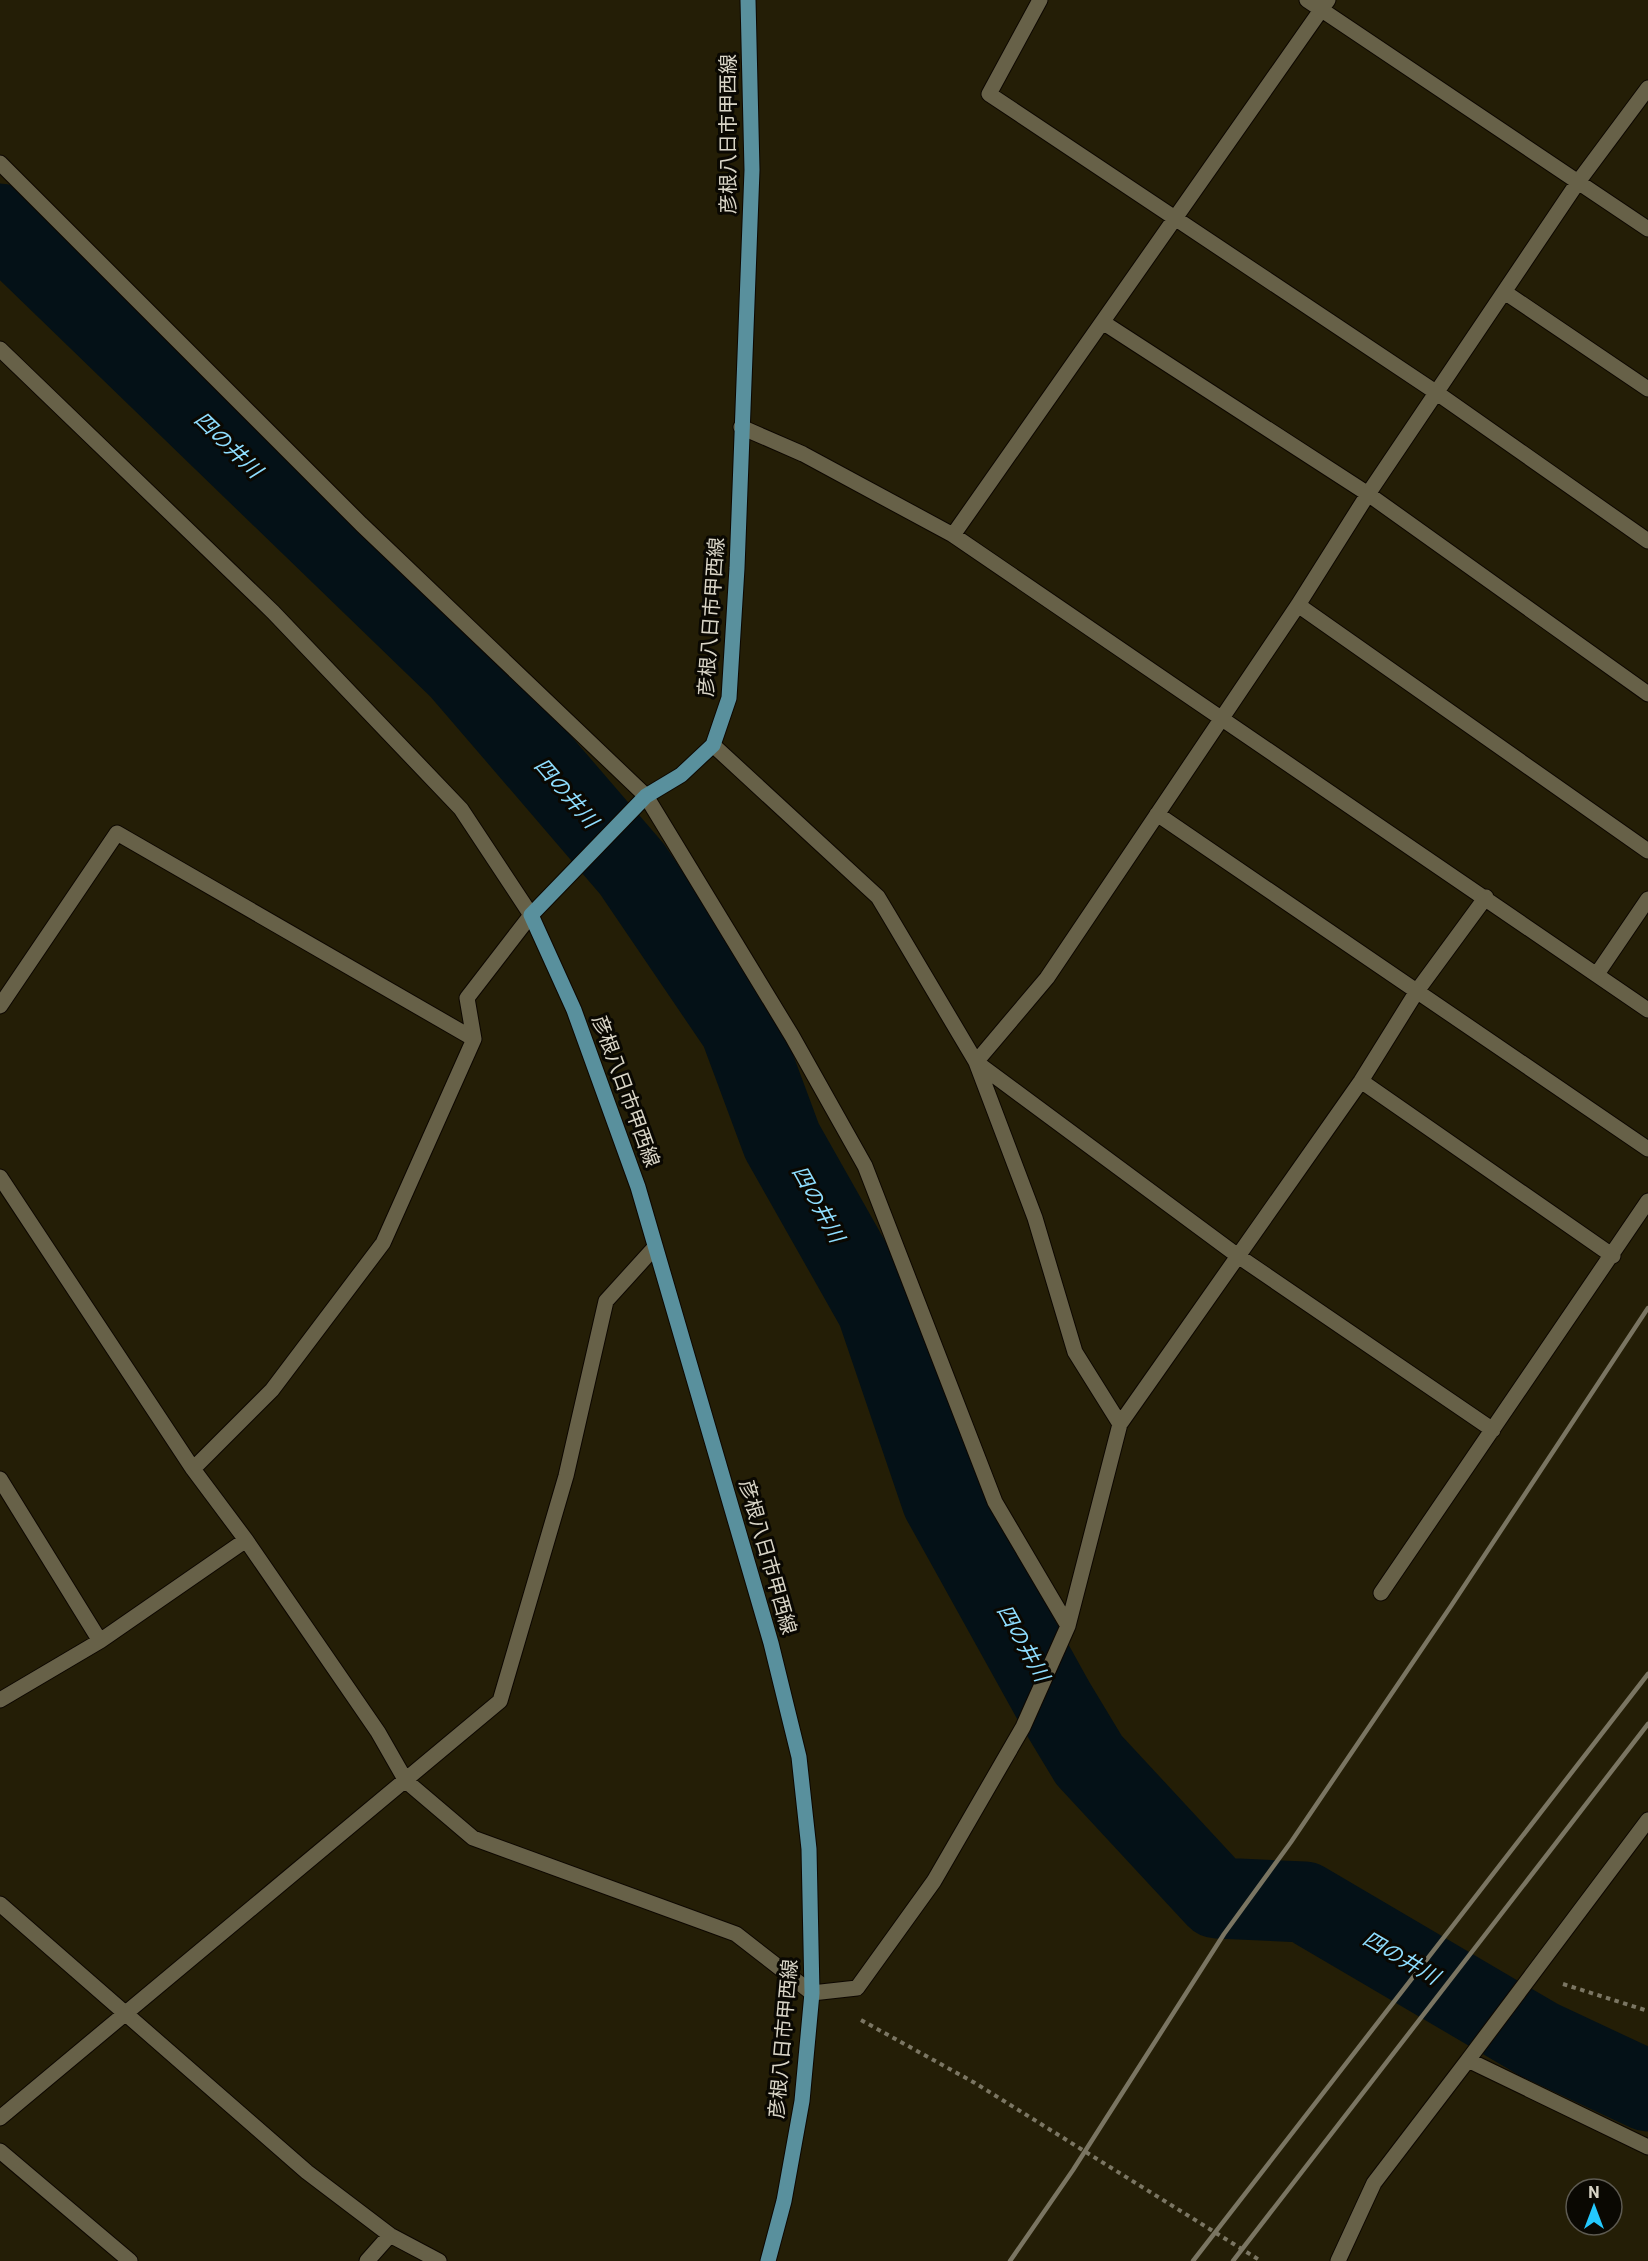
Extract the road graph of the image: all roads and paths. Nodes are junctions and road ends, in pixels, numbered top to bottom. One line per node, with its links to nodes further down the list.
1 (748, 0): 14 (main road, 彦根八日市甲西線)
2 (1040, 0): 7 (street)
3 (1319, 3): 6 (street); 7 (street)
4 (1648, 88): 6 (street)
5 (0, 163): 22 (street)
6 (1578, 182): 8 (street); 9 (street)
7 (1173, 218): 10 (street); 13 (street)
8 (1648, 229)
9 (1506, 292): 12 (street); 13 (street)
10 (1104, 323): 15 (street); 16 (street)
11 (0, 349): 27 (street)
12 (1648, 389)
13 (1437, 393): 15 (street); 17 (street)
14 (741, 427): 16 (street); 21 (main road, 彦根八日市甲西線)
15 (1368, 494): 18 (street); 19 (street)
16 (953, 534): 20 (street)
17 (1648, 541)
18 (1298, 605): 20 (street); 24 (street)
19 (1648, 694)
20 (1221, 716): 23 (street); 25 (street)
21 (713, 745): 22 (main road, 彦根八日市甲西線); 33 (street)
22 (646, 796): 27 (main road, 彦根八日市甲西線); 47 (street)
23 (1157, 814): 29 (street); 33 (street)
24 (1648, 851)
25 (1486, 897): 28 (street); 29 (street)
26 (1648, 899): 28 (street)
27 (531, 915): 32 (street); 38 (main road, 彦根八日市甲西線)
28 (1597, 974): 31 (street)
29 (1417, 991): 34 (street); 35 (street)
30 (0, 1006): 32 (street)
31 (1648, 1010)
32 (474, 1039): 43 (street)
33 (976, 1062): 39 (street); 41 (street)
34 (1361, 1082): 39 (street); 40 (street)
35 (1648, 1149)
36 (0, 1177): 43 (street)
37 (1648, 1201): 40 (street)
38 (655, 1247): 50 (street); 54 (main road, 彦根八日市甲西線)
39 (1238, 1256): 41 (street); 42 (street)
40 (1613, 1256): 42 (street)
41 (1120, 1424): 47 (street)
42 (1493, 1430): 46 (street)
43 (193, 1469): 45 (street)
44 (0, 1479): 48 (street)
45 (246, 1540): 48 (street); 50 (street)
46 (1382, 1593)
47 (1068, 1626): 54 (street)
48 (100, 1641): 49 (street)
49 (0, 1700)
50 (406, 1781): 54 (street); 56 (street)
51 (1648, 1820): 53 (street)
52 (0, 1905): 56 (street)
53 (1533, 1974): 55 (path); 57 (street)
54 (812, 1993): 65 (main road, 彦根八日市甲西線); 66 (path)
55 (1648, 2011)
56 (126, 2014): 58 (street); 61 (street)
57 (1468, 2060): 59 (street); 67 (street)
58 (0, 2118)
59 (1648, 2147)
60 (0, 2151): 62 (street)
61 (390, 2235): 63 (street); 64 (street)
62 (130, 2261)
63 (367, 2261)
64 (439, 2261)
65 (768, 2261)
66 (1262, 2261)
67 (1338, 2261)

